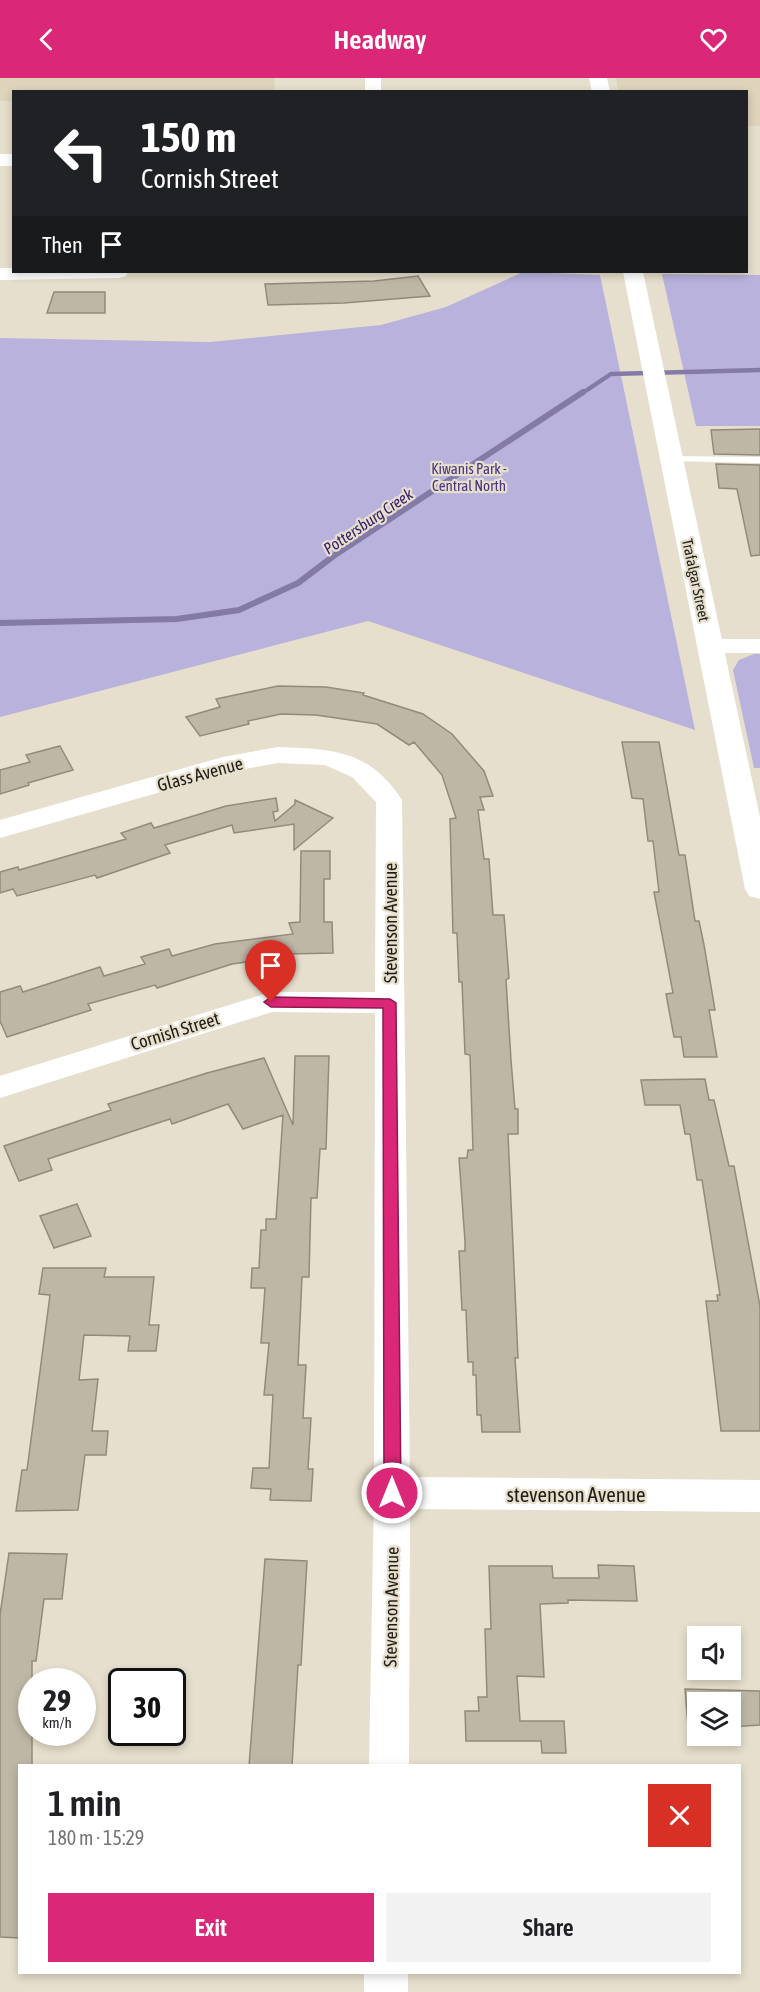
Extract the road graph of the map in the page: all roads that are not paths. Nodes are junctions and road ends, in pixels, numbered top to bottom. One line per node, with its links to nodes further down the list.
1 (60, 273): 3 (street)
2 (633, 273): 4 (main road, Trafalgar Street)
3 (0, 274)
4 (671, 459): 5 (lane); 6 (main road, Trafalgar Street)
5 (760, 460)
6 (710, 646): 7 (street); 10 (main road, Trafalgar Street)
7 (760, 646)
8 (389, 800): 9 (street, Glass Avenue); 11 (street, Stevenson Avenue)
9 (0, 830)
10 (760, 889)
11 (390, 1003): 12 (street, Cornish Street); 13 (street, Stevenson Avenue)
12 (0, 1087)
13 (392, 1493): 14 (street, stevenson Avenue); 15 (street, Stevenson Avenue)
14 (760, 1496)
15 (389, 1764)
16 (386, 1974): 17 (street)
17 (386, 1992)

